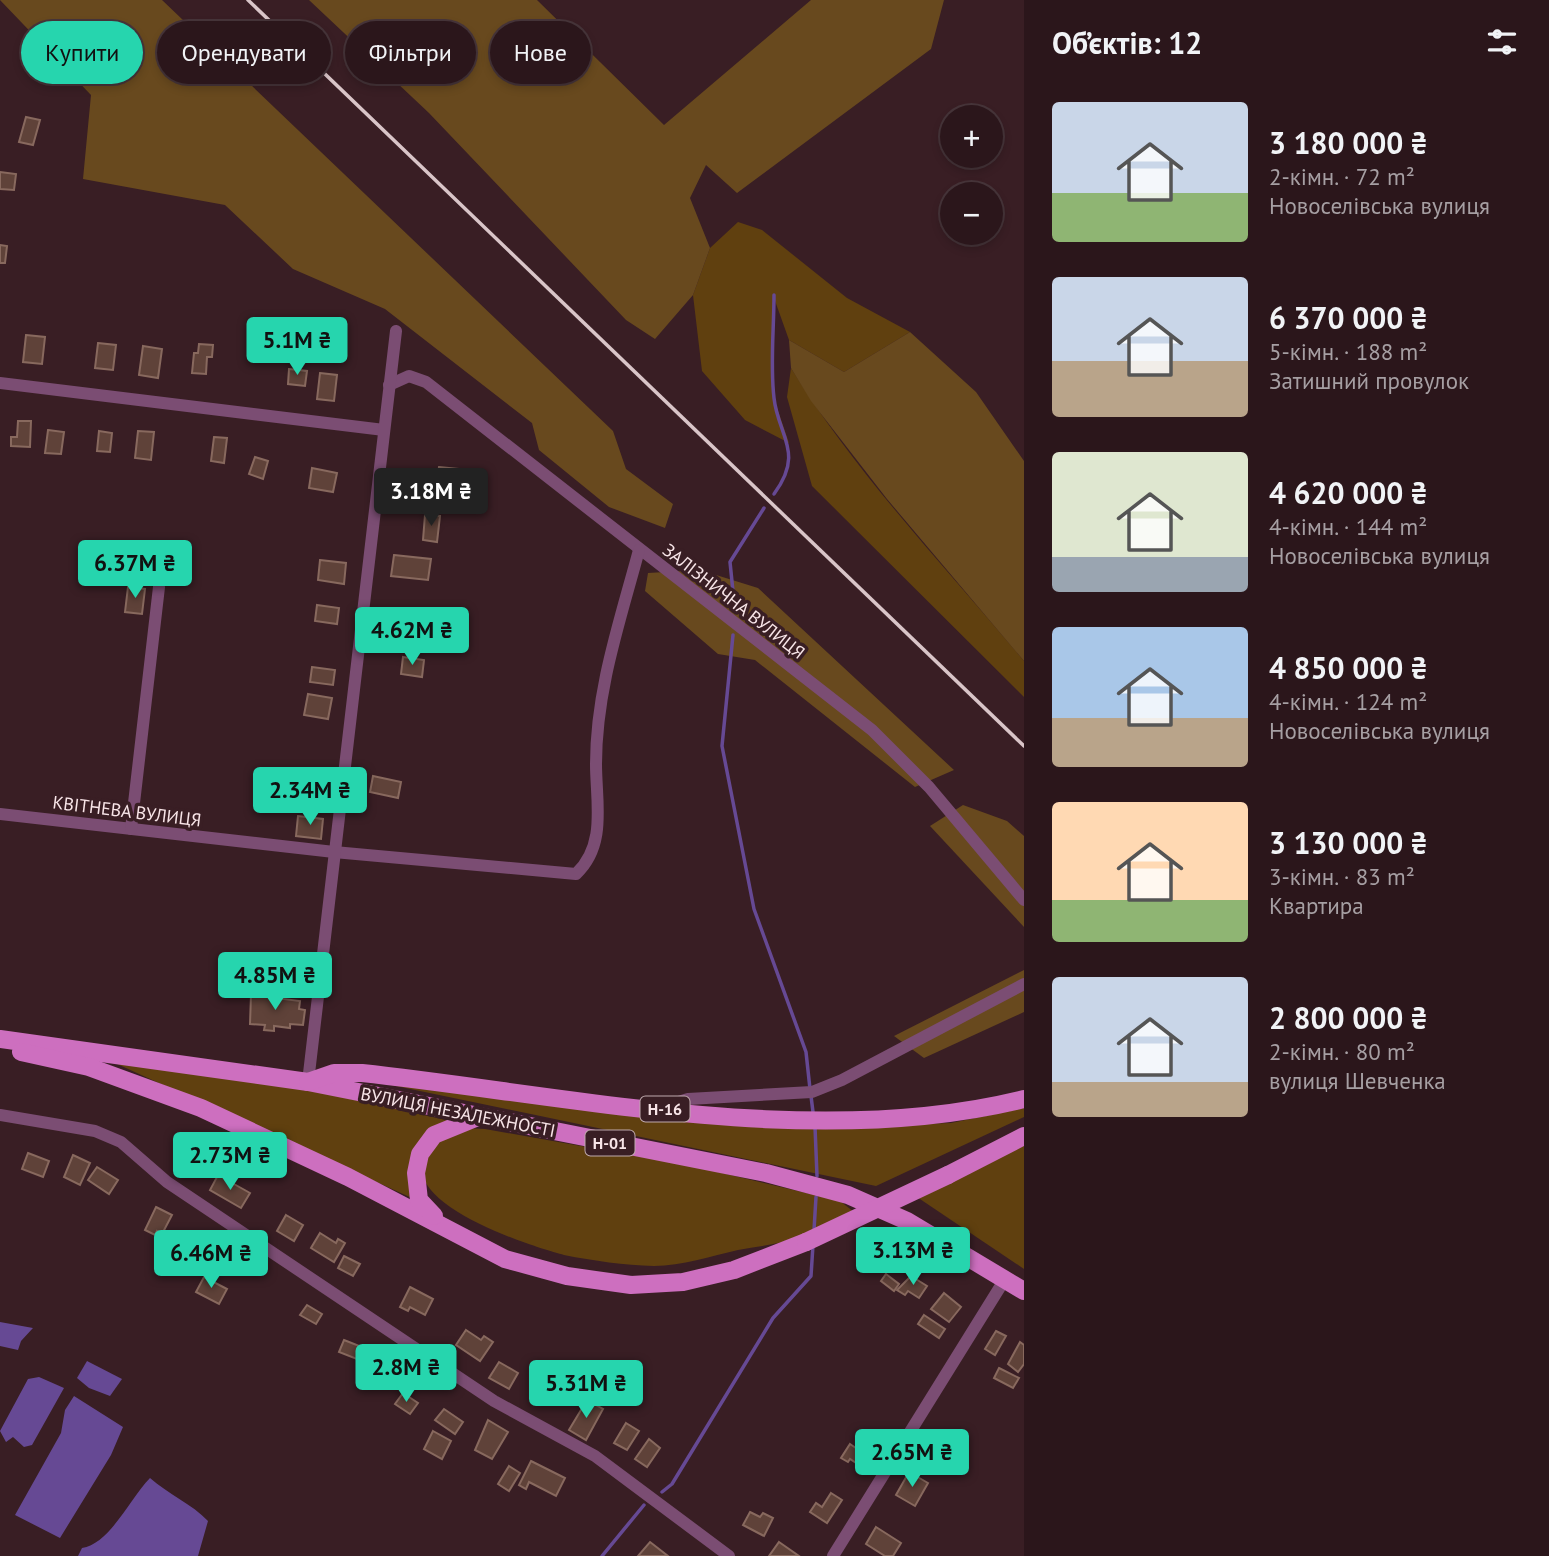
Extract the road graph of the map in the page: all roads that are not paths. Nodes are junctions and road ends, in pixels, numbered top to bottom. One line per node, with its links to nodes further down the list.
1 (396, 331): 3 (street)
2 (0, 383): 4 (street)
3 (390, 385): 4 (street); 5 (street, ЗАЛІЗНИЧНА ВУЛИЦЯ)
4 (384, 430): 9 (street)
5 (639, 551): 9 (street, КВІТНЕВА ВУЛИЦЯ); 10 (street, ЗАЛІЗНИЧНА ВУЛИЦЯ)
6 (159, 587): 8 (street)
7 (0, 814): 8 (street, КВІТНЕВА ВУЛИЦЯ)
8 (131, 829): 9 (street, КВІТНЕВА ВУЛИЦЯ)
9 (334, 852): 14 (street)
10 (1024, 900)
11 (1024, 984): 16 (street)
12 (0, 1039): 14 (main road, ВУЛИЦЯ НЕЗАЛЕЖНОСТІ / Н-01)
13 (0, 1048): 20 (main road)
14 (308, 1082): 16 (main road, Н-16); 18 (main road, ВУЛИЦЯ НЕЗАЛЕЖНОСТІ / Н-01)
15 (1024, 1099): 16 (main road, Н-16)
16 (659, 1108)
17 (0, 1115): 23 (street)
18 (478, 1117): 20 (main road); 21 (main road, ВУЛИЦЯ НЕЗАЛЕЖНОСТІ / Н-01)
19 (1024, 1136): 20 (main road, bridge)
20 (441, 1224)
21 (1005, 1279): 22 (main road, Н-01); 24 (street)
22 (1024, 1291)
23 (729, 1556)
24 (833, 1556)

